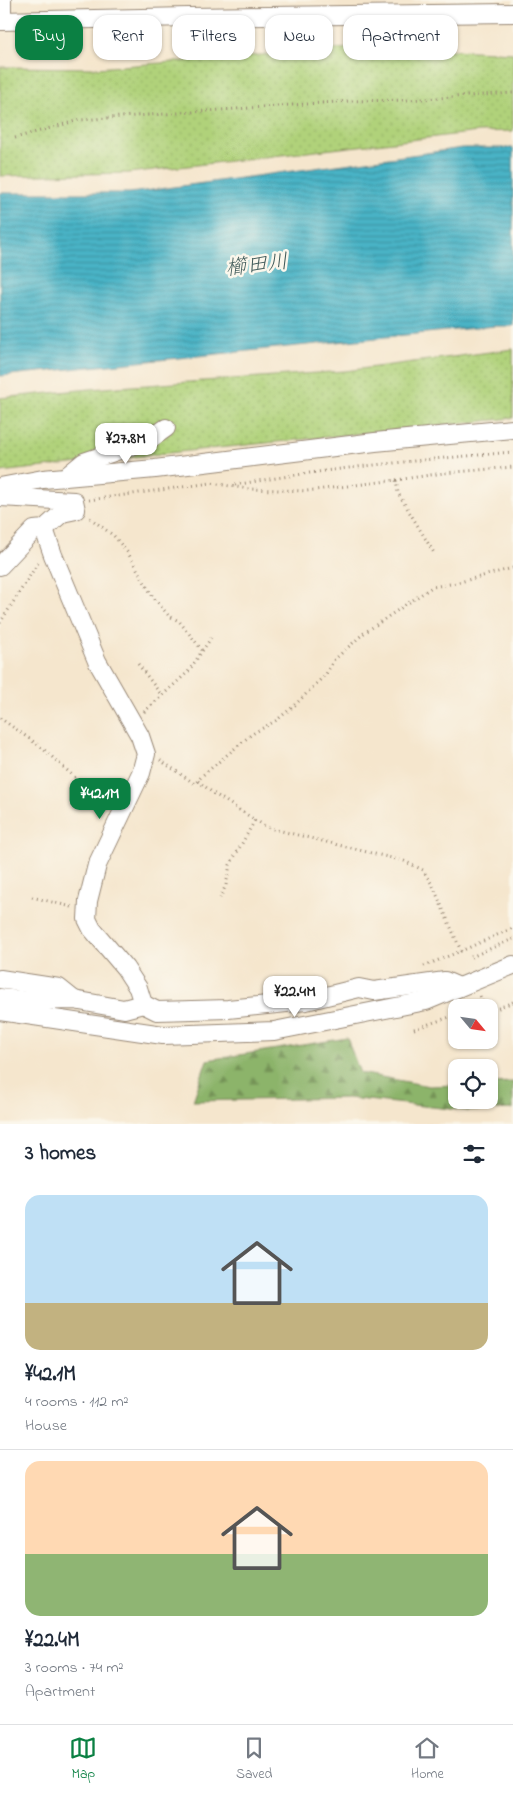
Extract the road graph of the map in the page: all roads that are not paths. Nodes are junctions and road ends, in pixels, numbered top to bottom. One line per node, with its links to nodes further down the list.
1 (2, 0): 3 (street)
2 (513, 13): 3 (street)
3 (1, 21)
4 (166, 428): 6 (street)
5 (513, 429): 6 (street)
6 (67, 476): 7 (street)
7 (0, 487)
8 (0, 497): 9 (street)
9 (44, 529): 10 (street); 16 (street)
10 (0, 566)
11 (513, 965): 13 (street)
12 (0, 979): 15 (street)
13 (459, 987): 16 (street); 17 (street)
14 (0, 998): 15 (street)
15 (74, 1000): 16 (street)
16 (142, 1004)
17 (0, 1011)

